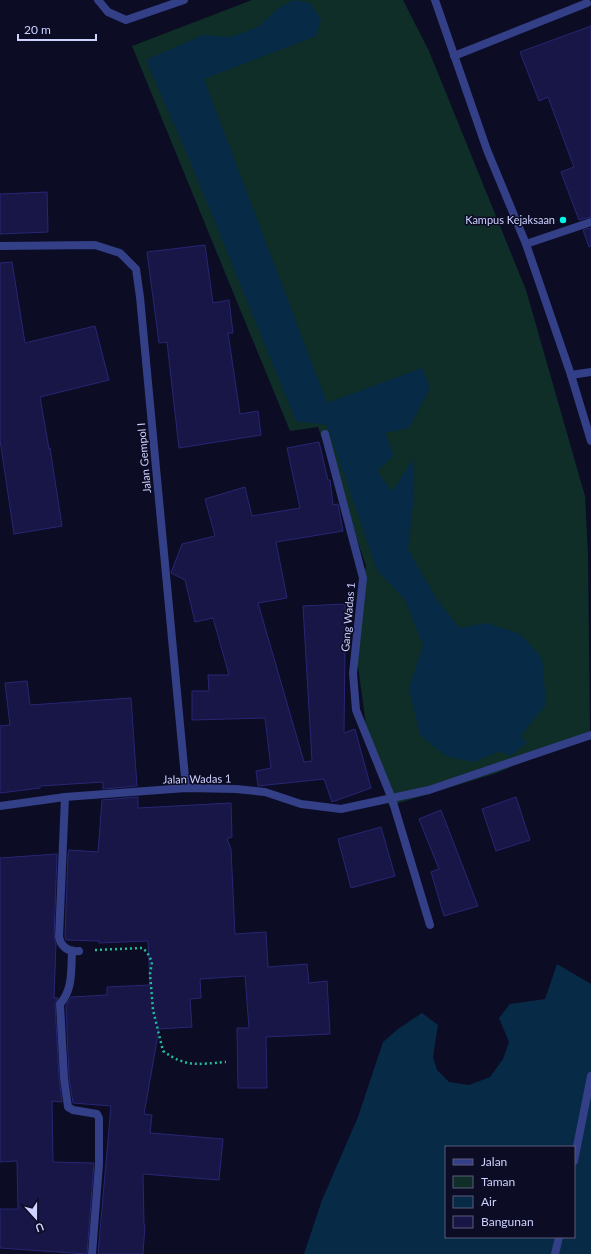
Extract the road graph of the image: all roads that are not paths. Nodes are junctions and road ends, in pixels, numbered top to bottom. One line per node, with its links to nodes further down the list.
1 (98, 0): 2 (street)
2 (184, 0)
3 (435, 0): 5 (street)
4 (587, 3): 5 (street)
5 (454, 56): 7 (street)
6 (591, 222): 7 (street)
7 (526, 244): 10 (street)
8 (0, 246): 14 (street, Jalan Gempol I)
9 (591, 372): 10 (street)
10 (571, 375): 12 (street)
11 (325, 434): 16 (street, Gang Wadas 1)
12 (591, 441)
13 (591, 735): 16 (street, Jalan Wadas 1)
14 (186, 788): 15 (street, Jalan Wadas 1); 16 (street, Jalan Wadas 1)
15 (65, 798): 17 (street, Jalan Wadas 1); 22 (street)
16 (392, 799): 18 (street, Gang Wadas 1)
17 (0, 806)
18 (430, 925)
19 (591, 1076): 20 (street)
20 (575, 1156)
21 (559, 1238): 23 (street)
22 (92, 1254)
23 (555, 1254)

